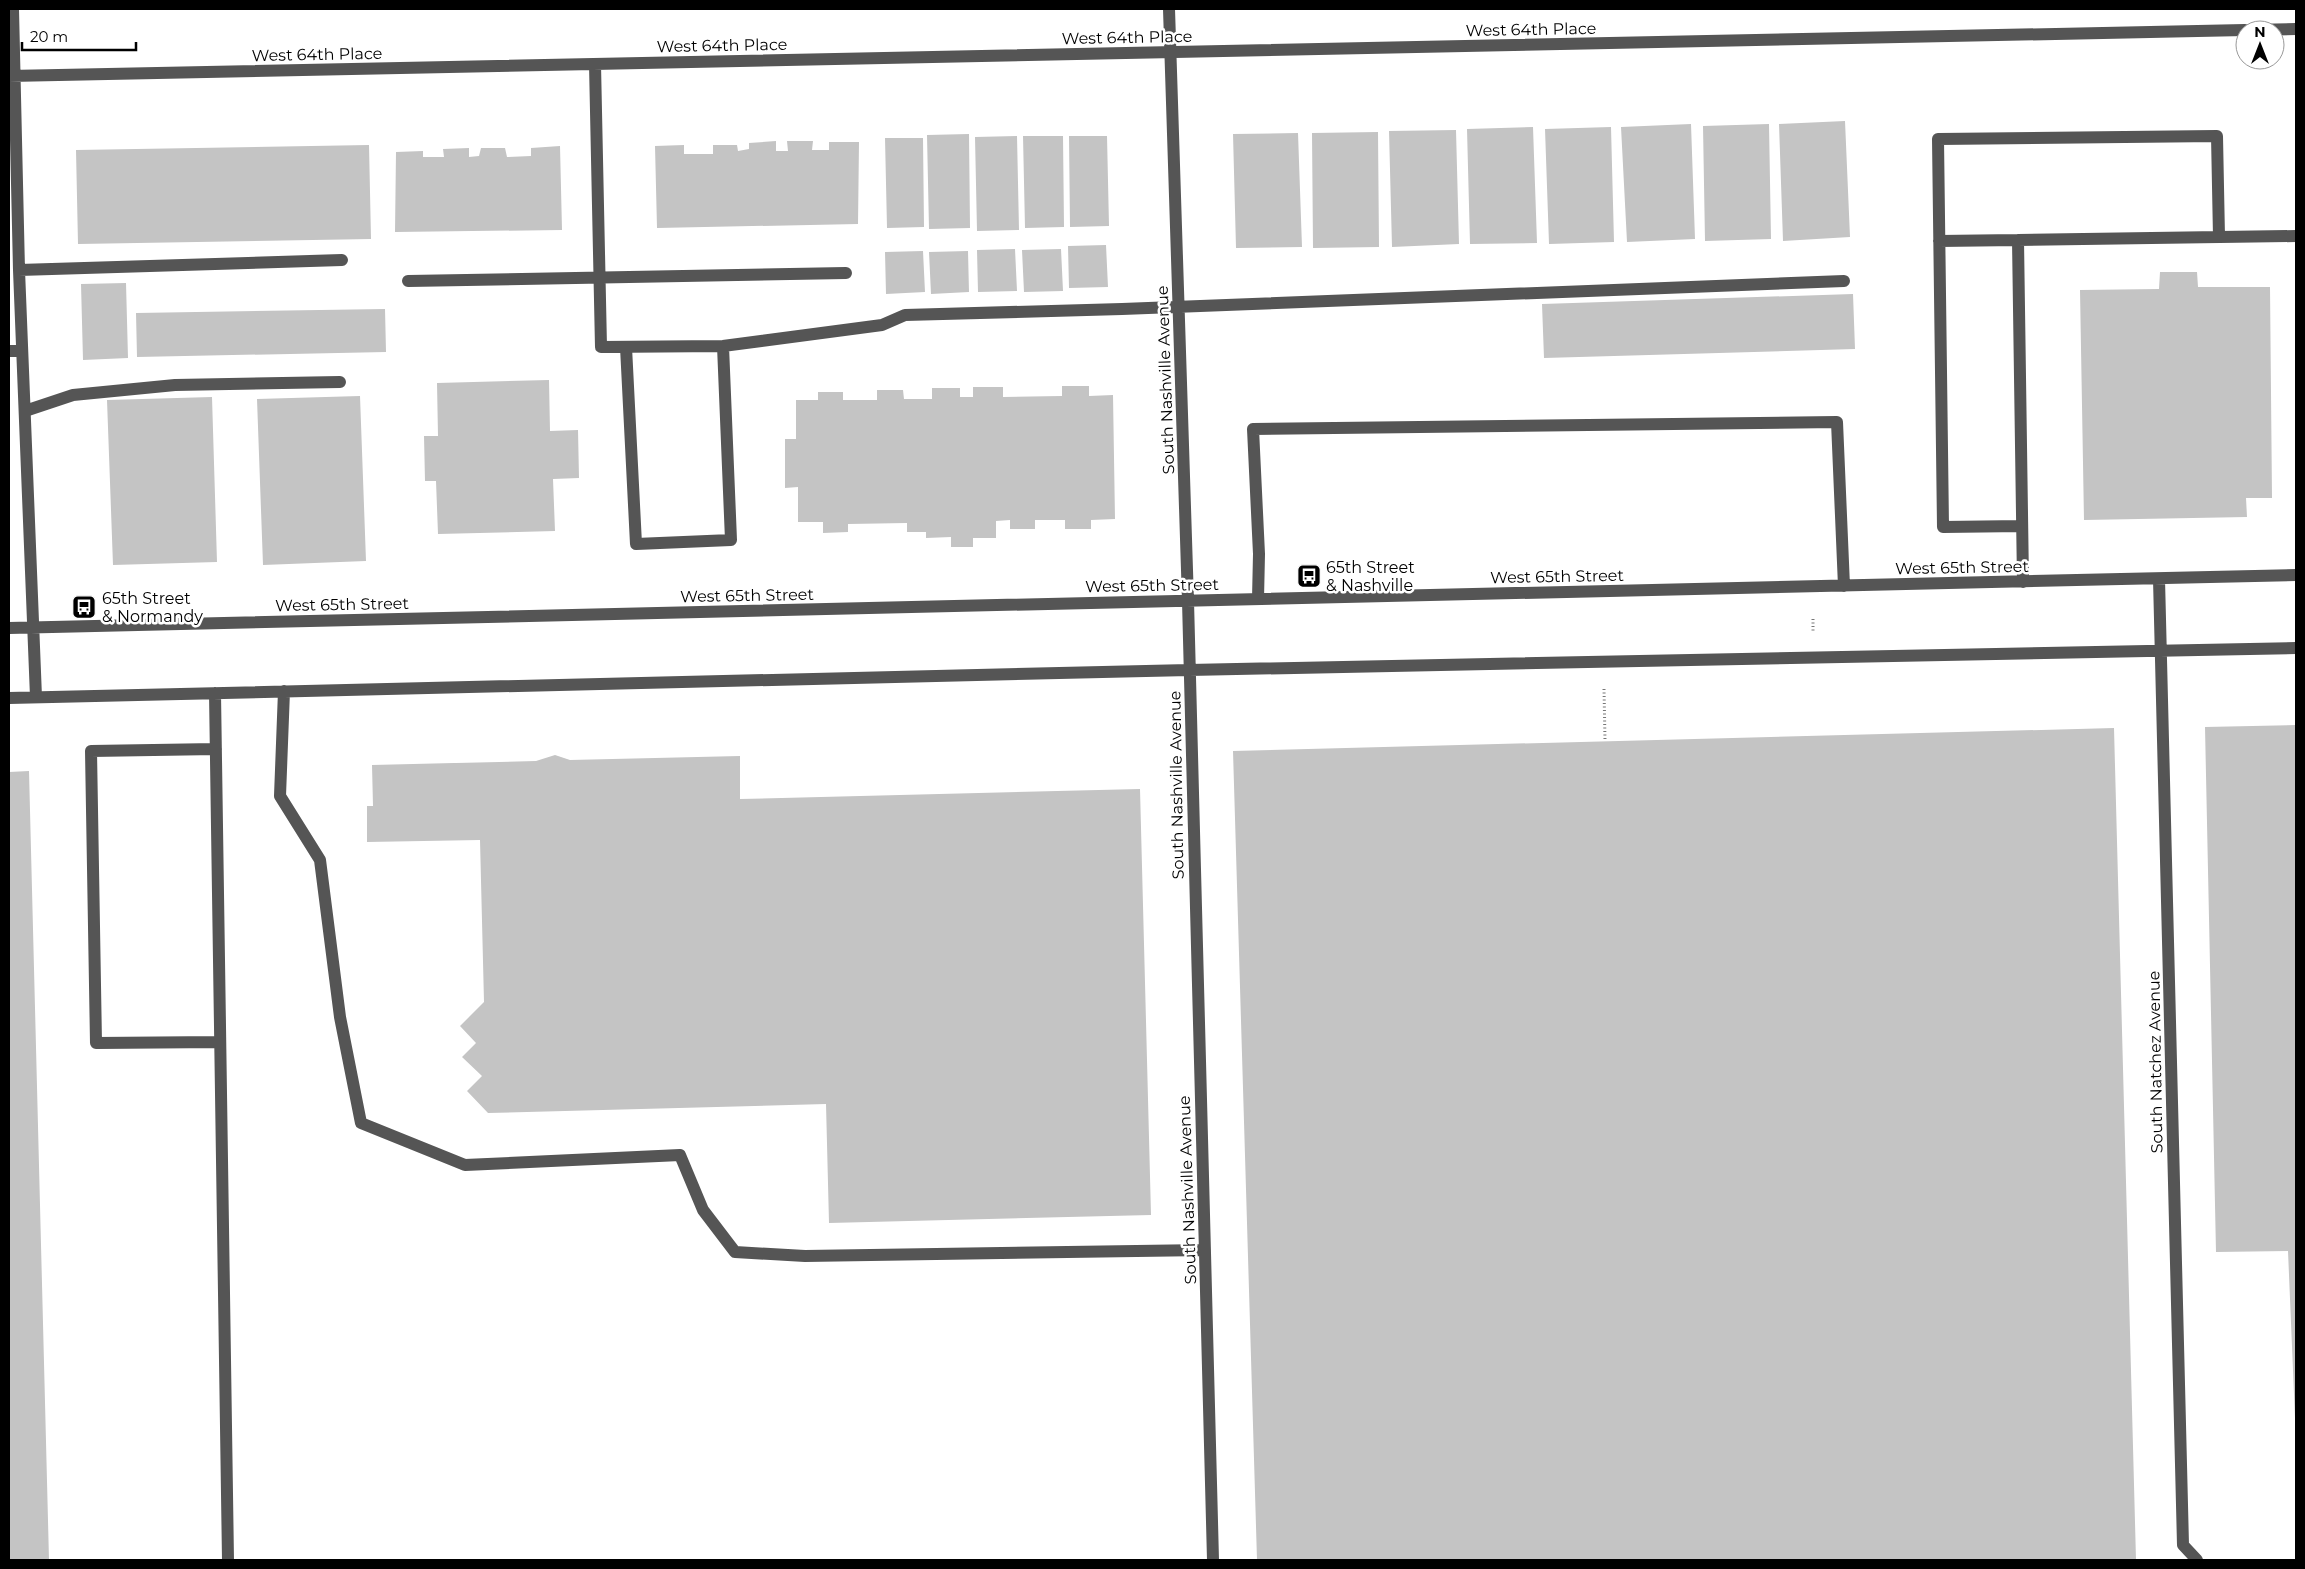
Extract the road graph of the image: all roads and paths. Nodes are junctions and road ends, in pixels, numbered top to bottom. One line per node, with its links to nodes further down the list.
1 (13, 9): 6 (street)
2 (1169, 9): 4 (street, South Nashville Avenue)
3 (2235, 30): 4 (street, West 64th Place)
4 (1171, 52): 5 (street, West 64th Place); 17 (street, South Nashville Avenue)
5 (595, 64): 6 (street, West 64th Place); 14 (street)
6 (12, 76): 12 (street)
7 (2296, 236): 8 (street)
8 (2218, 237): 9 (street); 10 (street)
9 (2018, 240): 10 (street); 24 (street)
10 (1939, 241): 24 (street)
11 (342, 260): 12 (street)
12 (19, 270): 20 (street)
13 (846, 273): 14 (street)
14 (600, 277): 15 (street); 19 (street)
15 (408, 281)
16 (1844, 281): 17 (street)
17 (1179, 306): 18 (street); 30 (street, South Nashville Avenue)
18 (724, 346): 19 (street); 19 (street)
19 (626, 347)
20 (22, 350): 21 (street); 23 (street)
21 (9, 351)
22 (340, 382): 23 (street)
23 (25, 411): 32 (street)
24 (2022, 526): 27 (street)
25 (2296, 575): 26 (street, West 65th Street)
26 (2159, 579): 27 (street, West 65th Street); 36 (street, South Natchez Avenue)
27 (2023, 582): 28 (street, West 65th Street)
28 (1844, 586): 29 (street, West 65th Street); 29 (street)
29 (1258, 599): 30 (street, West 65th Street)
30 (1188, 601): 32 (street, West 65th Street); 37 (street, South Nashville Avenue)
31 (1813, 619): 34 (path)
32 (33, 627): 33 (street, West 65th Street); 41 (street)
33 (9, 628)
34 (1813, 635)
35 (2296, 648): 36 (street)
36 (2161, 651): 37 (street); 49 (street, South Natchez Avenue)
37 (1190, 670): 39 (street); 46 (street, South Nashville Avenue)
38 (1604, 686): 43 (path)
39 (284, 691): 40 (street); 46 (street)
40 (215, 693): 41 (street); 44 (street)
41 (36, 697): 42 (street)
42 (9, 698)
43 (1605, 740)
44 (216, 749): 45 (street); 45 (street)
45 (220, 1042): 47 (street)
46 (1205, 1250): 48 (street, South Nashville Avenue)
47 (228, 1560)
48 (1213, 1560)
49 (2197, 1560)

